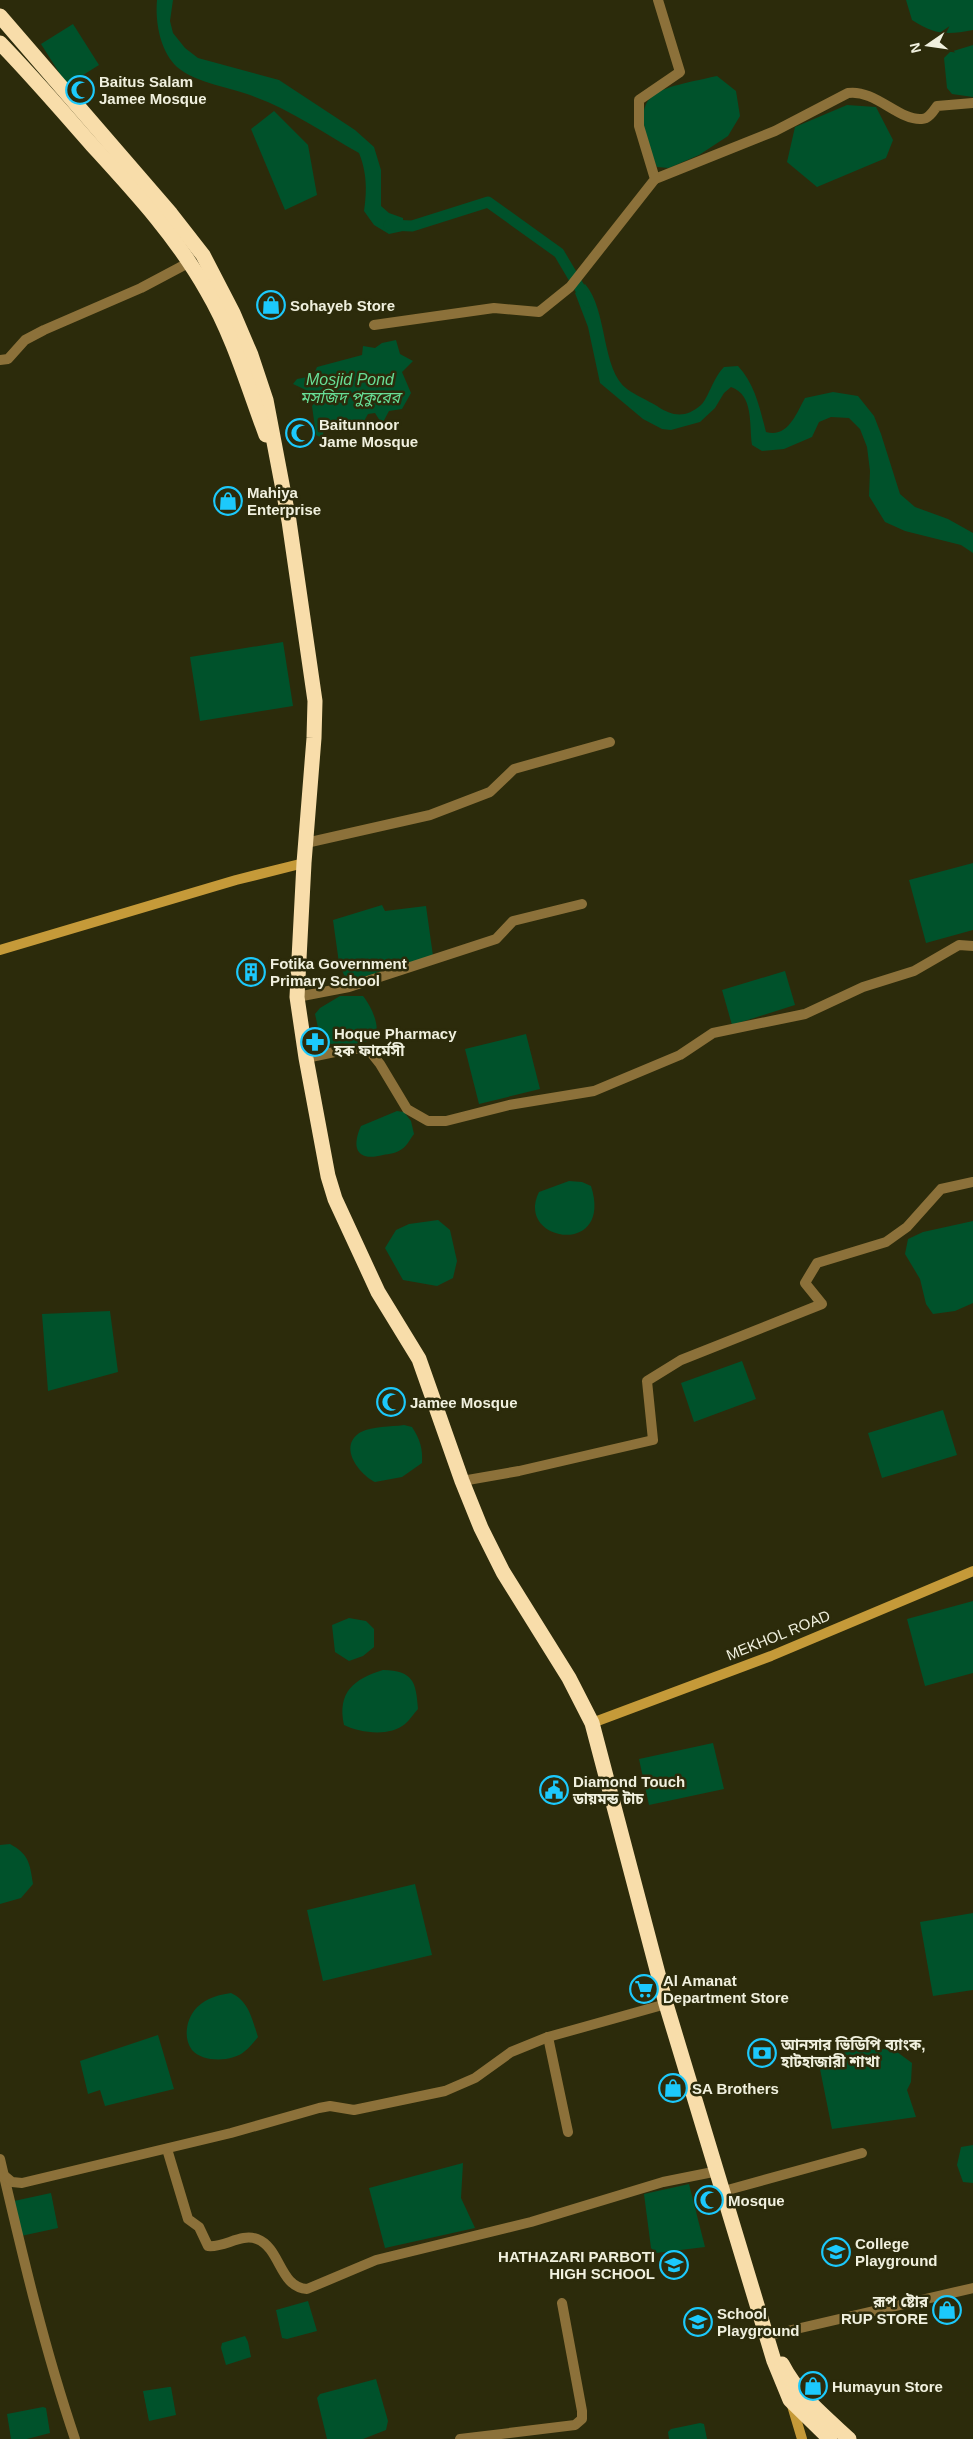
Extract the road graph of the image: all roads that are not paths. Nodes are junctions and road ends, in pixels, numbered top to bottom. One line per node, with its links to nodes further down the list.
1 (658, 0): 6 (street)
2 (2, 21): 5 (highway)
3 (0, 43): 5 (highway)
4 (973, 103): 6 (street)
5 (74, 113): 7 (highway)
6 (655, 180): 8 (street)
7 (196, 259): 9 (street); 11 (highway)
8 (374, 325)
9 (0, 360)
10 (610, 742): 11 (street)
11 (306, 843): 12 (highway)
12 (304, 862): 15 (street); 16 (highway)
13 (582, 904): 16 (street)
14 (973, 946): 17 (street)
15 (0, 950)
16 (297, 997): 17 (highway)
17 (306, 1058): 19 (highway)
18 (973, 1182): 19 (street)
19 (462, 1481): 21 (highway)
20 (973, 1571): 21 (street, MEKHOL ROAD)
21 (592, 1722): 22 (highway)
22 (666, 2004): 23 (street); 28 (highway)
23 (548, 2037): 24 (street); 25 (street)
24 (568, 2132)
25 (168, 2149): 28 (street); 29 (street)
26 (862, 2153): 30 (street)
27 (0, 2159): 29 (street)
28 (718, 2171): 30 (highway)
29 (2, 2175): 35 (street)
30 (724, 2191): 33 (highway)
31 (973, 2288): 33 (street)
32 (562, 2303): 36 (street)
33 (766, 2336): 34 (highway)
34 (795, 2395): 37 (street); 38 (highway); 39 (highway)
35 (75, 2439)
36 (460, 2439)
37 (802, 2439)
38 (830, 2439)
39 (848, 2439)

